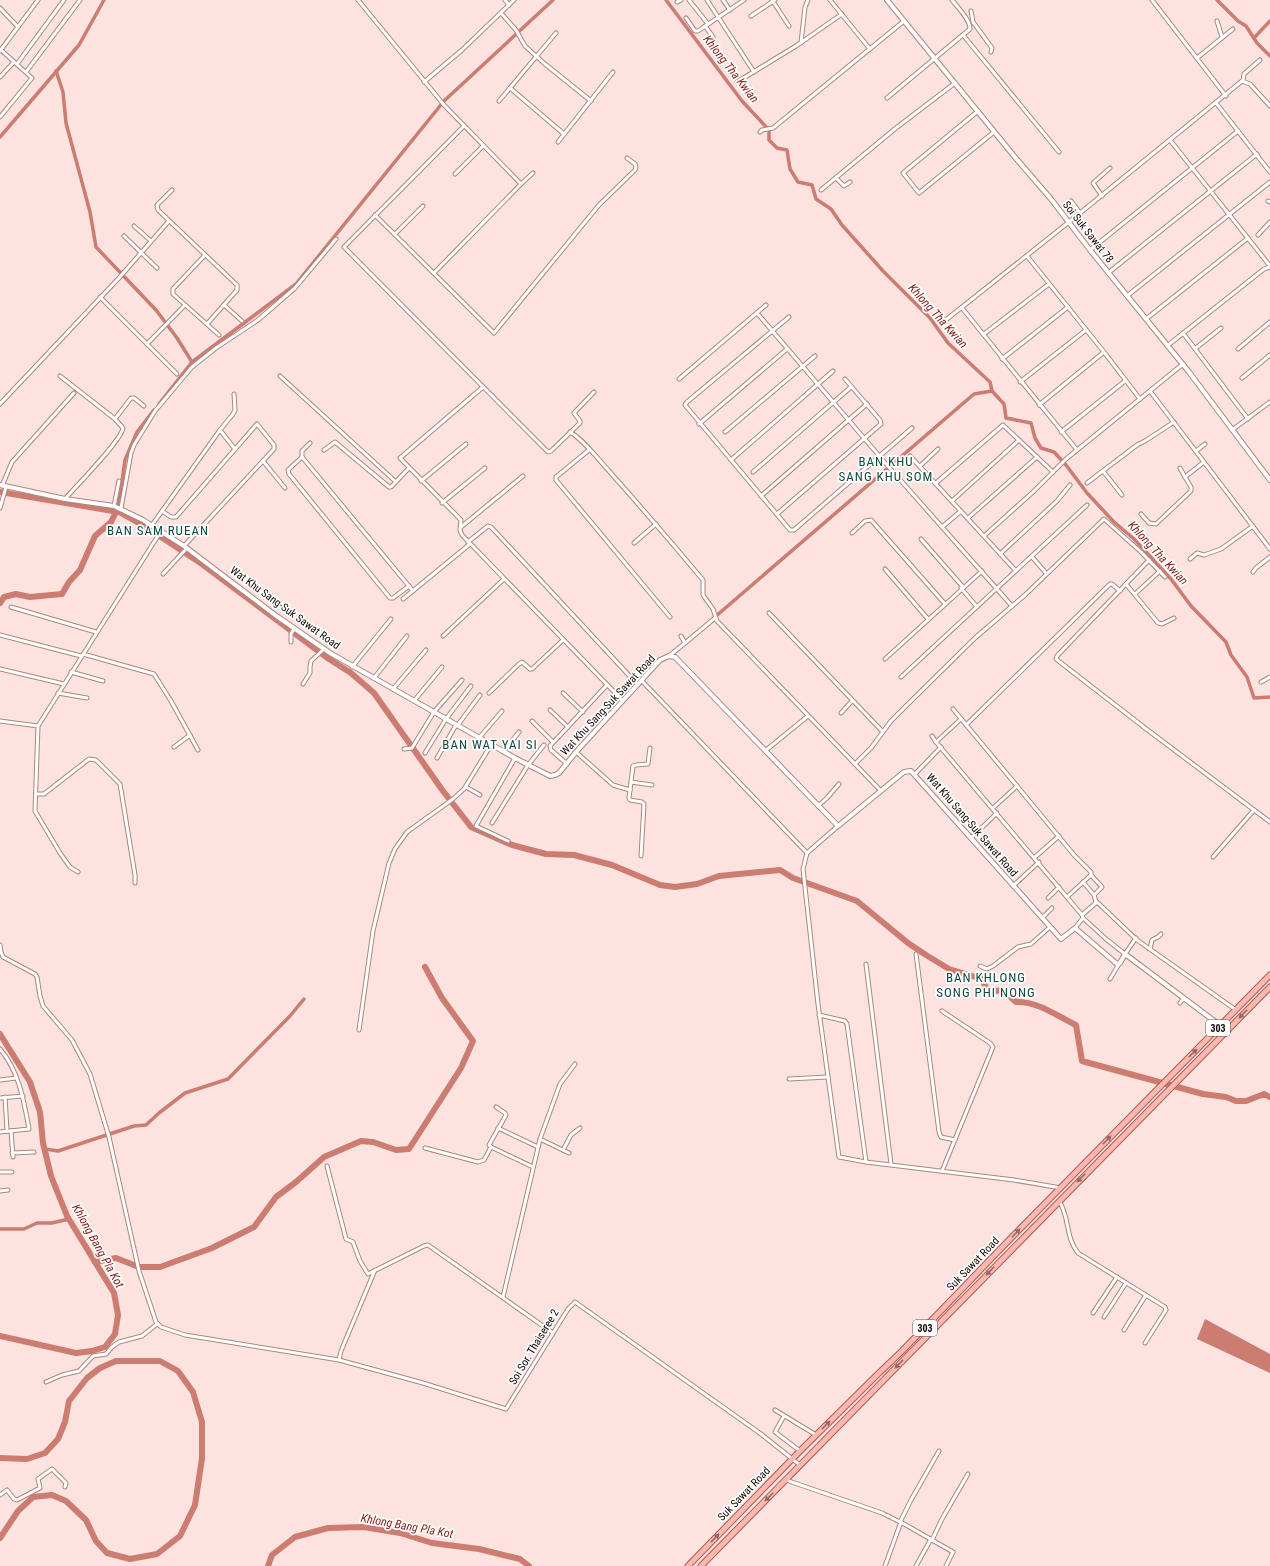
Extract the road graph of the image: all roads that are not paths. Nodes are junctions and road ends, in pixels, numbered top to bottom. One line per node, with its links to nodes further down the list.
1 (38, 0): 33 (street)
2 (64, 0): 48 (street)
3 (80, 0): 49 (street)
4 (358, 0): 54 (street)
5 (505, 0): 19 (street)
6 (514, 0): 19 (street)
7 (681, 0): 18 (street)
8 (689, 0): 30 (street)
9 (707, 0): 27 (street)
10 (723, 0): 21 (street)
11 (808, 0): 40 (street)
12 (830, 0): 24 (street)
13 (887, 0): 28 (street, Soi Suk Sawat 78)
14 (952, 0): 34 (street)
15 (1152, 0): 45 (street)
16 (742, 1): 21 (street)
17 (774, 1): 25 (street); 31 (street)
18 (677, 2)
19 (509, 5): 23 (street)
20 (0, 8): 33 (street)
21 (730, 10): 27 (street)
22 (971, 11): 32 (street)
23 (500, 13): 44 (street); 54 (street)
24 (842, 14): 40 (street); 42 (street)
25 (751, 16)
26 (686, 18): 30 (street)
27 (719, 18): 30 (street); 51 (street)
28 (904, 21): 42 (street); 46 (street, Soi Suk Sawat 78)
29 (1218, 21): 39 (street)
30 (707, 25): 38 (street)
31 (790, 26)
32 (976, 26): 34 (street); 43 (street)
33 (18, 27): 41 (street)
34 (971, 28): 37 (street)
35 (1233, 29): 39 (street)
36 (556, 33): 44 (street)
37 (963, 36): 46 (street); 74 (street)
38 (712, 37)
39 (1222, 37): 45 (street)
40 (801, 43): 51 (street)
41 (1, 49): 48 (street)
42 (870, 49): 67 (street)
43 (991, 52)
44 (537, 57): 57 (street); 61 (street)
45 (1196, 58): 58 (street)
46 (935, 60): 56 (street, Soi Suk Sawat 78); 59 (street)
47 (1260, 60): 53 (street)
48 (16, 63): 49 (street); 52 (street)
49 (26, 72): 65 (street)
50 (613, 72): 61 (street)
51 (754, 72): 55 (street)
52 (0, 77)
53 (1244, 81): 58 (street); 63 (street)
54 (424, 82): 66 (street)
55 (737, 82)
56 (955, 82): 64 (street, Soi Suk Sawat 78); 82 (street)
57 (510, 88): 60 (street); 70 (street)
58 (1226, 96): 62 (street)
59 (887, 98)
60 (499, 101)
61 (591, 101): 70 (street)
62 (1216, 103): 68 (street); 71 (street)
63 (1270, 106)
64 (978, 111): 69 (street, Soi Suk Sawat 78); 69 (street)
65 (0, 116)
66 (464, 126): 73 (street); 93 (street)
67 (761, 131)
68 (1238, 131): 75 (street); 78 (street)
69 (994, 132): 96 (street, Soi Suk Sawat 78)
70 (564, 134): 72 (street)
71 (1170, 140): 78 (street); 89 (street)
72 (558, 142)
73 (483, 146): 81 (street); 85 (street)
74 (1059, 152)
75 (1257, 154): 79 (street); 88 (street)
76 (627, 158): 111 (street)
77 (1110, 168): 89 (street)
78 (1192, 168): 88 (street); 105 (street)
79 (1270, 172)
80 (533, 173): 85 (street)
81 (455, 174)
82 (836, 178): 83 (street); 87 (street)
83 (850, 182)
84 (1270, 182): 94 (street)
85 (521, 184): 111 (street)
86 (172, 190): 95 (street)
87 (821, 190)
88 (1210, 192): 94 (street); 112 (street)
89 (1102, 196): 92 (street)
90 (1071, 201): 92 (street)
91 (423, 206): 99 (street)
92 (1080, 213): 96 (street)
93 (375, 215): 99 (street); 155 (street)
94 (1228, 215): 102 (street); 114 (street)
95 (169, 221): 104 (street); 107 (street)
96 (1069, 222): 105 (street, Soi Suk Sawat 78); 108 (street)
97 (1270, 222): 100 (street)
98 (134, 226): 104 (street)
99 (395, 234): 111 (street)
100 (1258, 235)
101 (124, 236): 106 (street)
102 (1248, 238): 109 (street); 124 (street)
103 (336, 239): 221 (street)
104 (151, 241): 106 (street)
105 (1090, 250): 112 (street, Soi Suk Sawat 78)
106 (141, 252): 110 (street); 115 (street)
107 (204, 255): 116 (street); 117 (street)
108 (1027, 256): 113 (street); 120 (street)
109 (1270, 267): 131 (street)
110 (157, 268)
111 (434, 273)
112 (1108, 273): 114 (street, Soi Suk Sawat 78)
113 (1049, 284): 119 (street); 132 (street)
114 (1127, 296): 124 (street, Soi Suk Sawat 78)
115 (100, 297): 134 (street); 164 (street)
116 (185, 305): 127 (street); 134 (street)
117 (224, 305): 125 (street); 127 (street)
118 (766, 306): 121 (street)
119 (1068, 307): 129 (street); 142 (street)
120 (962, 308): 123 (street); 132 (street)
121 (757, 313): 130 (street); 150 (street)
122 (789, 317): 130 (street)
123 (947, 319)
124 (1146, 319): 135 (street, Soi Suk Sawat 78)
125 (242, 322)
126 (1270, 322): 138 (street)
127 (207, 324): 133 (street)
128 (1222, 328): 136 (street)
129 (1086, 330): 139 (street); 153 (street)
130 (772, 331): 137 (street); 172 (street)
131 (1184, 333): 135 (street); 136 (street)
132 (984, 334): 142 (street)
133 (220, 335)
134 (147, 344): 146 (street)
135 (1167, 346): 143 (street, Soi Suk Sawat 78)
136 (1196, 348): 169 (street)
137 (787, 349): 144 (street); 172 (street)
138 (1238, 349)
139 (1104, 352): 152 (street); 166 (street)
140 (1270, 355): 149 (street)
141 (815, 356): 144 (street)
142 (1002, 359): 153 (street)
143 (1183, 364): 157 (street); 175 (street, Soi Suk Sawat 78)
144 (802, 367): 154 (street); 177 (street)
145 (833, 371): 154 (street)
146 (177, 374)
147 (60, 376): 168 (street)
148 (280, 376): 209 (street)
149 (1242, 378)
150 (680, 379)
151 (845, 379): 156 (street)
152 (1125, 381): 161 (street); 178 (street)
153 (1020, 382): 166 (street)
154 (818, 384): 162 (street); 194 (street)
155 (483, 387): 176 (street); 198 (street)
156 (852, 387): 162 (street); 165 (street)
157 (1150, 391): 161 (street); 171 (street)
158 (594, 392): 176 (street)
159 (74, 393): 213 (street)
160 (234, 394): 174 (street)
161 (1140, 399): 188 (street)
162 (833, 402): 170 (street); 202 (street)
163 (1270, 402): 169 (street)
164 (0, 404)
165 (867, 404): 170 (street); 179 (street)
166 (1039, 405): 178 (street)
167 (144, 406): 168 (street)
168 (115, 419): 217 (street)
169 (1248, 419): 175 (street)
170 (849, 420): 179 (street); 216 (street)
171 (1174, 422): 189 (street); 201 (street)
172 (700, 424): 194 (street)
173 (912, 428): 190 (street)
174 (220, 430): 184 (street); 223 (street)
175 (1232, 430): 206 (street, Soi Suk Sawat 78)
176 (570, 432): 187 (street)
177 (725, 432)
178 (1061, 432): 188 (street)
179 (864, 438): 190 (street); 225 (street)
180 (1019, 440): 193 (street); 210 (street); 218 (street)
181 (310, 443): 192 (street)
182 (466, 444): 208 (street)
183 (1205, 444): 189 (street)
184 (234, 448): 195 (street); 223 (street)
185 (938, 449): 197 (street)
186 (324, 450): 209 (street)
187 (590, 450): 228 (street); 268 (street)
188 (1077, 450): 203 (street)
189 (1196, 451): 196 (street)
190 (880, 456): 225 (street); 232 (street)
191 (910, 456): 197 (street)
192 (302, 457): 256 (street); 256 (street)
193 (1037, 457): 203 (street); 227 (street)
194 (731, 460): 216 (street)
195 (263, 461): 214 (street); 240 (street)
196 (1204, 462): 205 (street); 230 (street)
197 (920, 466): 210 (street)
198 (409, 468): 208 (street); 209 (street)
199 (485, 468): 219 (street)
200 (1180, 468): 205 (street)
201 (1103, 470): 211 (street); 215 (street)
202 (752, 472)
203 (1053, 472): 235 (street)
204 (523, 476): 231 (street)
205 (1185, 477): 226 (street)
206 (1270, 480)
207 (119, 481): 221 (street)
208 (421, 481): 219 (street)
209 (396, 482)
210 (936, 483): 218 (street)
211 (1087, 483)
212 (1070, 485): 241 (street)
213 (3, 487): 217 (street, Wat Khu Sang-Suk Sawat Road); 222 (street)
214 (285, 488)
215 (1122, 495)
216 (761, 496): 225 (street)
217 (65, 499): 221 (street, Wat Khu Sang-Suk Sawat Road)
218 (952, 501): 224 (street)
219 (442, 503): 231 (street)
220 (1087, 506): 242 (street)
221 (118, 507): 229 (street, Wat Khu Sang-Suk Sawat Road)
222 (0, 508)
223 (162, 511): 229 (street)
224 (961, 511): 227 (street); 232 (street)
225 (777, 514)
226 (1141, 514)
227 (968, 518): 235 (street)
228 (656, 524): 238 (street); 269 (street)
229 (152, 525): 233 (street, Wat Khu Sang-Suk Sawat Road)
230 (1253, 526): 239 (street); 244 (street)
231 (461, 527): 237 (street)
232 (942, 527): 247 (street)
233 (159, 532): 240 (street, Wat Khu Sang-Suk Sawat Road); 274 (street)
234 (852, 533): 263 (street)
235 (984, 536): 241 (street)
236 (921, 540): 257 (street)
237 (469, 543): 254 (street); 259 (street); 301 (street)
238 (634, 543)
239 (1270, 549)
240 (184, 550): 252 (street); 273 (street, Wat Khu Sang-Suk Sawat Road)
241 (1000, 554): 249 (street)
242 (1032, 556): 249 (street); 251 (street)
243 (1270, 557): 250 (street)
244 (1190, 559)
245 (1149, 560): 248 (street); 251 (street); 255 (street)
246 (885, 569): 272 (street)
247 (982, 571): 257 (street); 258 (street)
248 (1160, 571): 253 (street); 261 (street)
249 (1016, 572): 258 (street)
250 (1253, 572)
251 (1046, 573): 264 (street)
252 (163, 574)
253 (1165, 577)
254 (504, 579): 277 (street); 279 (street)
255 (1126, 584): 260 (street); 261 (street)
256 (409, 586): 259 (street)
257 (962, 588): 263 (street); 266 (street)
258 (998, 588): 264 (street); 266 (street)
259 (413, 591): 262 (street)
260 (1120, 591): 324 (street); 362 (street)
261 (1135, 594): 270 (street)
262 (403, 599)
263 (945, 604): 272 (street)
264 (1012, 606): 328 (street)
265 (11, 607): 274 (street)
266 (977, 607): 291 (street)
267 (769, 613): 311 (street)
268 (670, 617)
269 (715, 618): 281 (street); 318 (street)
270 (1174, 618)
271 (392, 619): 287 (street)
272 (928, 620): 286 (street)
273 (292, 631): 280 (street); 282 (street, Wat Khu Sang-Suk Sawat Road)
274 (96, 632): 284 (street)
275 (0, 635): 284 (street)
276 (407, 636): 293 (street)
277 (443, 636)
278 (681, 636): 281 (street)
279 (563, 640): 300 (street); 305 (street)
280 (291, 642)
281 (685, 643): 285 (street)
282 (323, 650): 287 (street, Wat Khu Sang-Suk Sawat Road); 299 (street)
283 (426, 650): 303 (street)
284 (82, 655): 290 (street); 329 (street)
285 (669, 656): 296 (street, Wat Khu Sang-Suk Sawat Road); 341 (street, Wat Khu Sang-Suk Sawat Road)
286 (885, 659)
287 (352, 666): 293 (street, Wat Khu Sang-Suk Sawat Road)
288 (442, 667): 309 (street)
289 (0, 669): 298 (street)
290 (71, 672): 295 (street); 298 (street)
291 (901, 677)
292 (1270, 677): 297 (street)
293 (373, 678): 303 (street, Wat Khu Sang-Suk Sawat Road)
294 (462, 680): 315 (street)
295 (103, 681)
296 (642, 681): 301 (street, Wat Khu Sang-Suk Sawat Road); 371 (street)
297 (1261, 682)
298 (64, 684): 304 (street)
299 (303, 684)
300 (608, 685): 310 (street); 316 (street)
301 (638, 685): 310 (street, Wat Khu Sang-Suk Sawat Road)
302 (472, 686): 319 (street)
303 (393, 689): 309 (street, Wat Khu Sang-Suk Sawat Road)
304 (58, 693): 308 (street); 325 (street)
305 (489, 693)
306 (563, 693): 316 (street)
307 (480, 695): 323 (street)
308 (87, 698)
309 (414, 701): 315 (street, Wat Khu Sang-Suk Sawat Road)
310 (623, 701): 343 (street, Wat Khu Sang-Suk Sawat Road)
311 (852, 701): 317 (street); 328 (street)
312 (953, 709): 320 (street)
313 (550, 710): 326 (street)
314 (502, 711): 331 (street)
315 (434, 712): 319 (street, Wat Khu Sang-Suk Sawat Road); 339 (street)
316 (583, 712): 326 (street)
317 (841, 713)
318 (808, 716): 341 (street); 348 (street)
319 (446, 719): 323 (street, Wat Khu Sang-Suk Sawat Road); 344 (street)
320 (961, 719): 324 (street); 333 (street)
321 (0, 721): 325 (street)
322 (532, 721): 332 (street)
323 (457, 725): 331 (street, Wat Khu Sang-Suk Sawat Road); 345 (street)
324 (966, 725): 355 (street)
325 (38, 726): 358 (street)
326 (568, 727): 332 (street)
327 (519, 732): 342 (street)
328 (883, 732): 348 (street)
329 (190, 735): 336 (street); 340 (street)
330 (932, 736): 333 (street)
331 (479, 738): 334 (street, Wat Khu Sang-Suk Sawat Road)
332 (553, 742): 347 (street)
333 (936, 742): 337 (street)
334 (492, 745): 342 (street, Wat Khu Sang-Suk Sawat Road); 354 (street)
335 (544, 746): 349 (street)
336 (174, 747)
337 (941, 747): 350 (street); 361 (street)
338 (650, 748): 351 (street)
339 (404, 749)
340 (198, 750)
341 (765, 751): 360 (street, Wat Khu Sang-Suk Sawat Road)
342 (504, 752): 346 (street, Wat Khu Sang-Suk Sawat Road)
343 (576, 752): 347 (street, Wat Khu Sang-Suk Sawat Road); 356 (street)
344 (425, 753)
345 (437, 758)
346 (515, 758): 349 (street, Wat Khu Sang-Suk Sawat Road); 370 (street)
347 (567, 764): 349 (street, Wat Khu Sang-Suk Sawat Road)
348 (855, 764): 357 (street)
349 (528, 765): 366 (street)
350 (915, 774): 357 (street, Wat Khu Sang-Suk Sawat Road); 369 (street, Wat Khu Sang-Suk Sawat Road)
351 (631, 782): 353 (street); 356 (street)
352 (839, 784): 360 (street)
353 (652, 785)
354 (466, 786): 359 (street); 409 (street)
355 (1017, 786): 361 (street); 368 (street)
356 (630, 790): 372 (street)
357 (880, 791): 367 (street, Wat Khu Sang-Suk Sawat Road)
358 (36, 794): 376 (street); 379 (street)
359 (480, 795)
360 (818, 806): 367 (street, Wat Khu Sang-Suk Sawat Road)
361 (993, 808): 363 (street)
362 (1254, 810): 365 (street); 374 (street)
363 (997, 813): 369 (street); 373 (street)
364 (1270, 817): 365 (street)
365 (1269, 821)
366 (492, 822)
367 (838, 826): 371 (street)
368 (1059, 836): 373 (street); 377 (street)
369 (971, 838): 380 (street, Wat Khu Sang-Suk Sawat Road)
370 (508, 841)
371 (806, 853): 407 (street)
372 (641, 856)
373 (1035, 857): 375 (street)
374 (1213, 857)
375 (1039, 862): 380 (street); 381 (street)
376 (78, 872)
377 (1091, 875): 378 (street); 382 (street)
378 (1083, 882): 382 (street); 383 (street)
379 (135, 883)
380 (1013, 886): 388 (street, Wat Khu Sang-Suk Sawat Road)
381 (1059, 887): 383 (street); 384 (street)
382 (1094, 895): 385 (street)
383 (1067, 896): 387 (street)
384 (1048, 898)
385 (1096, 902): 387 (street); 392 (street)
386 (1052, 908): 388 (street)
387 (1083, 916): 390 (street); 396 (street)
388 (1042, 918): 389 (street, Wat Khu Sang-Suk Sawat Road)
389 (1050, 927): 390 (street, Wat Khu Sang-Suk Sawat Road); 399 (street)
390 (1075, 928): 398 (street)
391 (1161, 934): 394 (street)
392 (1136, 938): 394 (street); 396 (street)
393 (0, 945): 451 (street)
394 (1150, 949): 405 (street)
395 (916, 954): 426 (street)
396 (1125, 954): 398 (street); 403 (street)
397 (866, 964): 434 (street)
398 (1119, 964): 401 (street)
399 (980, 966)
400 (1270, 975): 405 (main road, Suk Sawat Road / 303)
401 (1110, 979)
402 (1270, 986): 443 (main road, Suk Sawat Road / 303, one-way to 443)
403 (1184, 998): 404 (street); 408 (street)
404 (1180, 1003)
405 (1236, 1010): 408 (main road, Suk Sawat Road / 303)
406 (942, 1012): 426 (street)
407 (819, 1014): 412 (street); 433 (street)
408 (1221, 1026): 440 (main road, Suk Sawat Road / 303, one-way to 408)
409 (358, 1030)
410 (0, 1049): 413 (street)
411 (575, 1064): 425 (street)
412 (828, 1077): 414 (street); 433 (street)
413 (16, 1078): 415 (street); 416 (street)
414 (789, 1079)
415 (0, 1080)
416 (23, 1096): 417 (street); 423 (street)
417 (5, 1097): 418 (street); 422 (street)
418 (0, 1098)
419 (496, 1107): 420 (street)
420 (498, 1128): 427 (street); 428 (street)
421 (580, 1128): 430 (street)
422 (7, 1131): 423 (street); 424 (street)
423 (11, 1131): 431 (street)
424 (0, 1132)
425 (540, 1139): 428 (street); 430 (street)
426 (955, 1140): 437 (street)
427 (491, 1147): 429 (street); 436 (street)
428 (538, 1147): 436 (street)
429 (425, 1148)
430 (563, 1150): 432 (street)
431 (34, 1152)
432 (569, 1153)
433 (866, 1162): 434 (street)
434 (891, 1164): 437 (street)
435 (327, 1166): 444 (street)
436 (533, 1167): 448 (street)
437 (942, 1171): 440 (street)
438 (0, 1172): 439 (street)
439 (12, 1172)
440 (1061, 1188): 461 (main road, Suk Sawat Road / 303, one-way to 440)
441 (8, 1190): 442 (street)
442 (0, 1191)
443 (1059, 1201): 445 (street); 465 (main road, Suk Sawat Road / 303, one-way to 465)
444 (375, 1270): 448 (street); 455 (street)
445 (1117, 1277): 446 (street); 449 (street)
446 (1126, 1283): 447 (street); 450 (street)
447 (1146, 1295): 452 (street); 454 (street)
448 (503, 1297): 453 (street)
449 (1093, 1313)
450 (1104, 1316)
451 (157, 1324): 455 (street); 456 (street)
452 (1124, 1330)
453 (554, 1333): 455 (street, Soi Sor. Thaiseree 2); 464 (street, Soi Sor. Thaiseree 2)
454 (1145, 1343)
455 (339, 1360)
456 (46, 1382)
457 (775, 1410): 458 (street)
458 (784, 1416): 460 (street); 461 (street)
459 (770, 1429): 460 (street)
460 (775, 1432): 462 (street)
461 (816, 1435): 462 (main road, Suk Sawat Road / 303)
462 (800, 1451): 464 (main road, Suk Sawat Road / 303)
463 (939, 1451): 470 (street)
464 (793, 1459): 465 (street, Soi Sor. Thaiseree 2); 472 (main road, Suk Sawat Road / 303, one-way to 464)
465 (800, 1465): 467 (main road, Suk Sawat Road / 303)
466 (968, 1474): 471 (street)
467 (786, 1480): 470 (street); 473 (main road, Suk Sawat Road / 303, one-way to 473)
468 (64, 1486): 469 (street)
469 (0, 1496)
470 (901, 1522): 471 (street); 474 (street)
471 (931, 1540): 475 (street); 476 (street)
472 (688, 1566)
473 (701, 1566)
474 (885, 1566)
475 (916, 1566)
476 (946, 1566)

